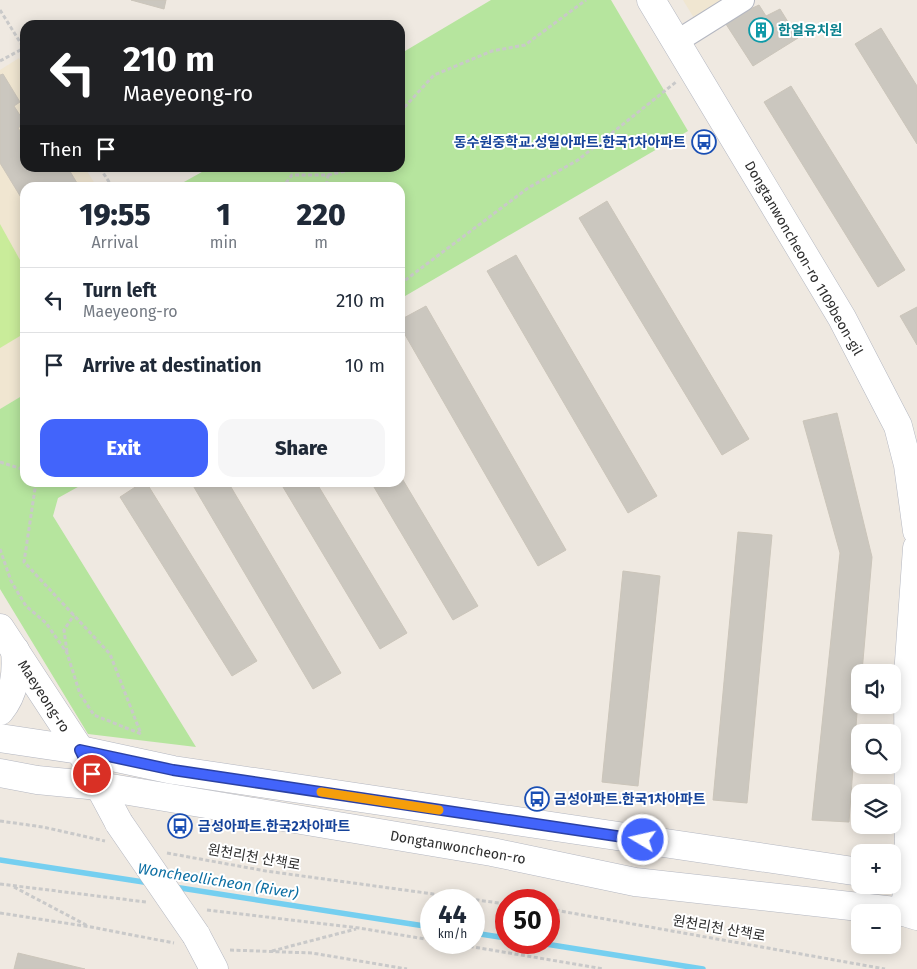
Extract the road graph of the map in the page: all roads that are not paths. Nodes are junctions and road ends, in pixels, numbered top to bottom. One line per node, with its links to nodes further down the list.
1 (651, 0): 3 (main road, Dongtanwoncheon-ro 1109beon-gil)
2 (743, 0): 3 (street)
3 (676, 42): 4 (main road, Dongtanwoncheon-ro 1109beon-gil)
4 (917, 531)
5 (917, 548): 8 (main road)
6 (0, 628): 7 (main road, Maeyeong-ro)
7 (15, 650): 9 (main road); 11 (main road, Maeyeong-ro)
8 (913, 676): 15 (main road)
9 (0, 711)
10 (0, 738): 11 (main road)
11 (80, 750): 13 (main road, Maeyeong-ro); 14 (main road)
12 (0, 773): 13 (main road, Dongtanwoncheon-ro)
13 (99, 786): 16 (main road, Dongtanwoncheon-ro); 17 (main road, Maeyeong-ro, bridge)
14 (851, 871)
15 (909, 880): 16 (main road)
16 (913, 914)
17 (205, 951)

